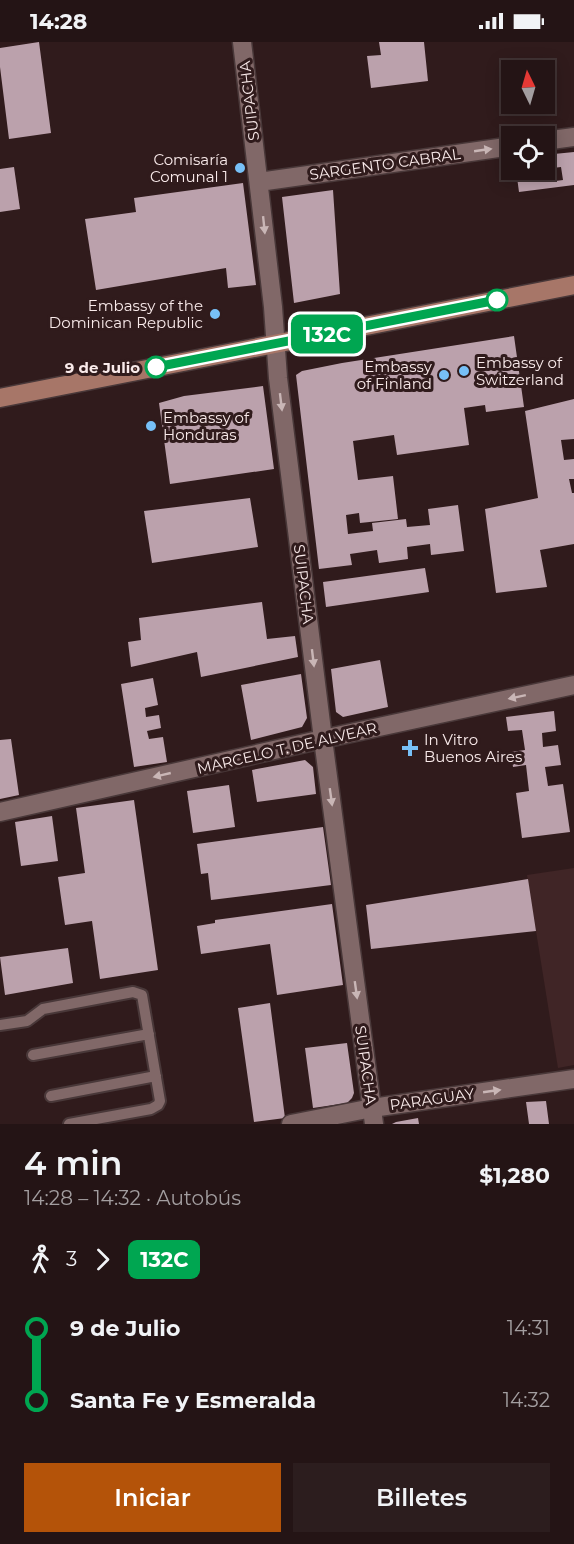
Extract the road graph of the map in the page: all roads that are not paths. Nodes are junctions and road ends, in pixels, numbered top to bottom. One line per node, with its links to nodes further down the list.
1 (242, 42): 5 (street, SUIPACHA)
2 (574, 137): 3 (street)
3 (555, 140)
4 (501, 148): 5 (street, SARGENTO CABRAL, one-way to 4)
5 (259, 182): 7 (street, SUIPACHA, one-way to 7)
6 (574, 285): 7 (main road)
7 (276, 344): 8 (main road); 10 (street, SUIPACHA, one-way to 10)
8 (0, 398)
9 (574, 685): 10 (street, MARCELO T. DE ALVEAR, one-way to 10)
10 (323, 739): 11 (street, MARCELO T. DE ALVEAR, one-way to 11); 18 (street, SUIPACHA, one-way to 18)
11 (0, 812)
12 (0, 1025): 13 (lane)
13 (149, 1034): 14 (lane); 15 (lane)
14 (33, 1055)
15 (156, 1076): 17 (lane); 19 (lane)
16 (574, 1079): 18 (street, PARAGUAY, one-way to 16)
17 (51, 1096)
18 (373, 1116): 21 (street, PARAGUAY)
19 (130, 1119): 20 (lane)
20 (69, 1124)
21 (291, 1124)

